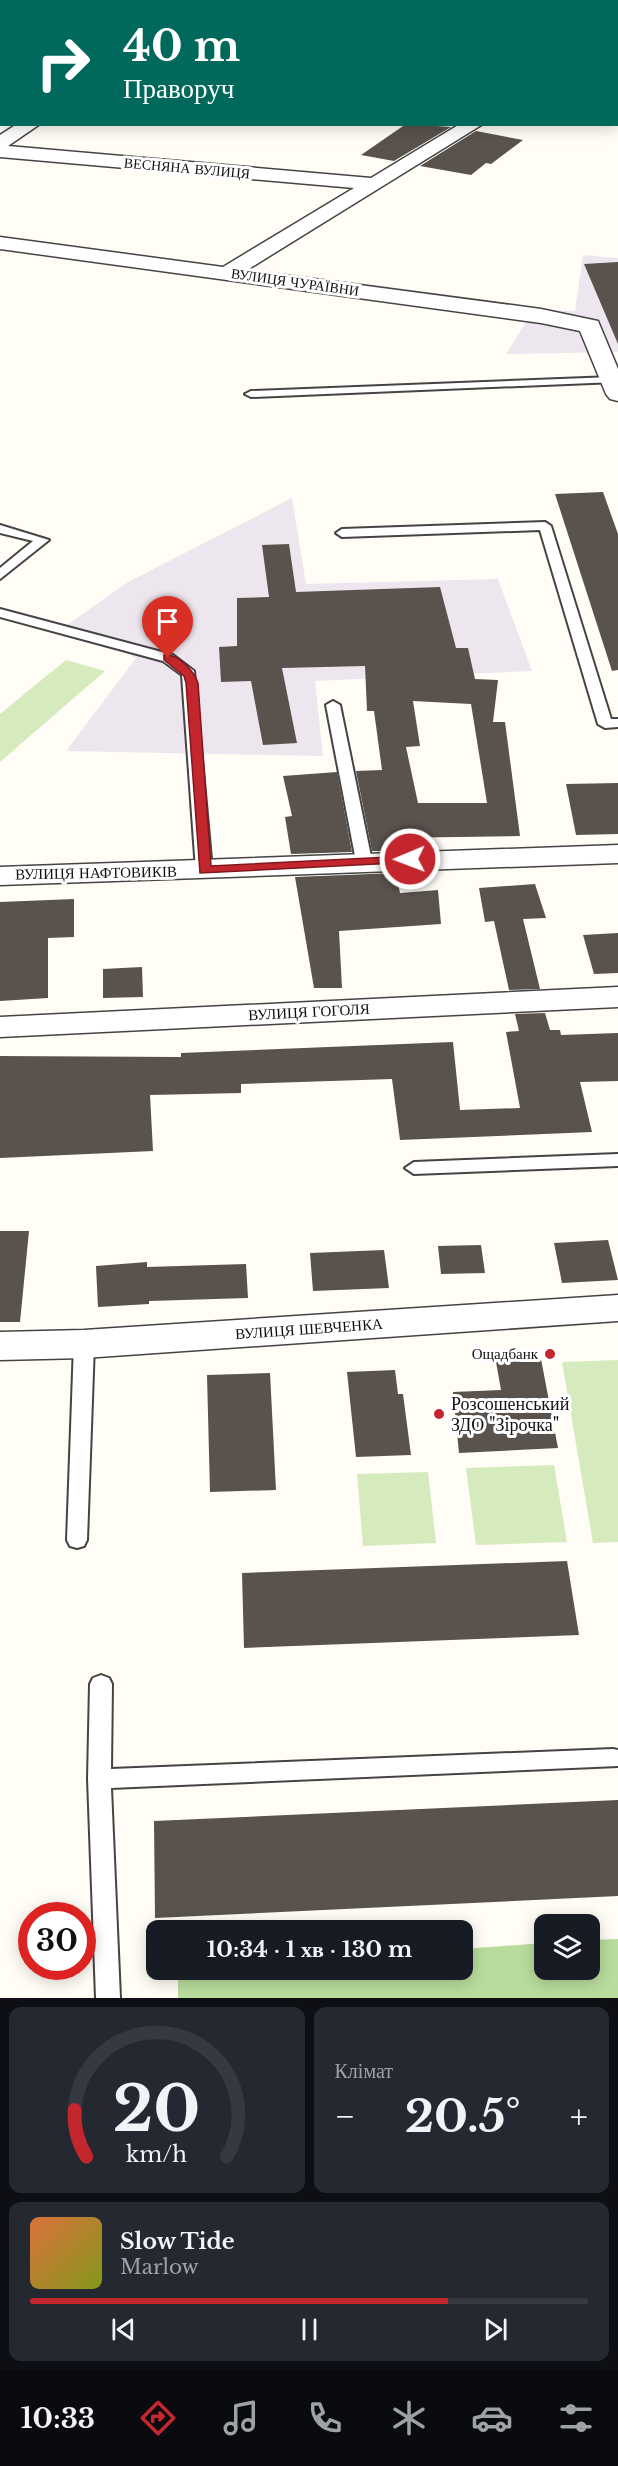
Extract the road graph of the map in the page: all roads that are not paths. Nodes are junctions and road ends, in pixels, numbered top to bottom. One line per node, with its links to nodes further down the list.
1 (24, 126): 3 (street)
2 (471, 126): 5 (street)
3 (0, 143)
4 (0, 151): 5 (street, ВЕСНЯНА ВУЛИЦЯ)
5 (373, 184): 7 (street)
6 (0, 243): 7 (street, ВУЛИЦЯ ЧУРАЇВНИ)
7 (227, 273): 8 (street, ВУЛИЦЯ ЧУРАЇВНИ)
8 (615, 387): 9 (lane)
9 (251, 394)
10 (0, 529): 12 (lane)
11 (342, 533): 15 (lane)
12 (0, 574)
13 (0, 613): 18 (lane)
14 (333, 705): 17 (lane)
15 (618, 723)
16 (618, 854): 17 (street, ВУЛИЦЯ НАФТОВИКІВ)
17 (364, 861): 18 (street, ВУЛИЦЯ НАФТОВИКІВ)
18 (204, 870): 19 (street, ВУЛИЦЯ НАФТОВИКІВ)
19 (3, 875)
20 (618, 997): 21 (street, ВУЛИЦЯ ГОГОЛЯ)
21 (0, 1027)
22 (618, 1160): 23 (lane)
23 (414, 1168)
24 (618, 1308): 25 (street, ВУЛИЦЯ ШЕВЧЕНКА)
25 (84, 1344): 26 (street, ВУЛИЦЯ ШЕВЧЕНКА); 27 (lane)
26 (0, 1346)
27 (77, 1540)
28 (100, 1684): 30 (lane)
29 (614, 1758): 30 (lane)
30 (99, 1779): 31 (lane)
31 (108, 1998)

